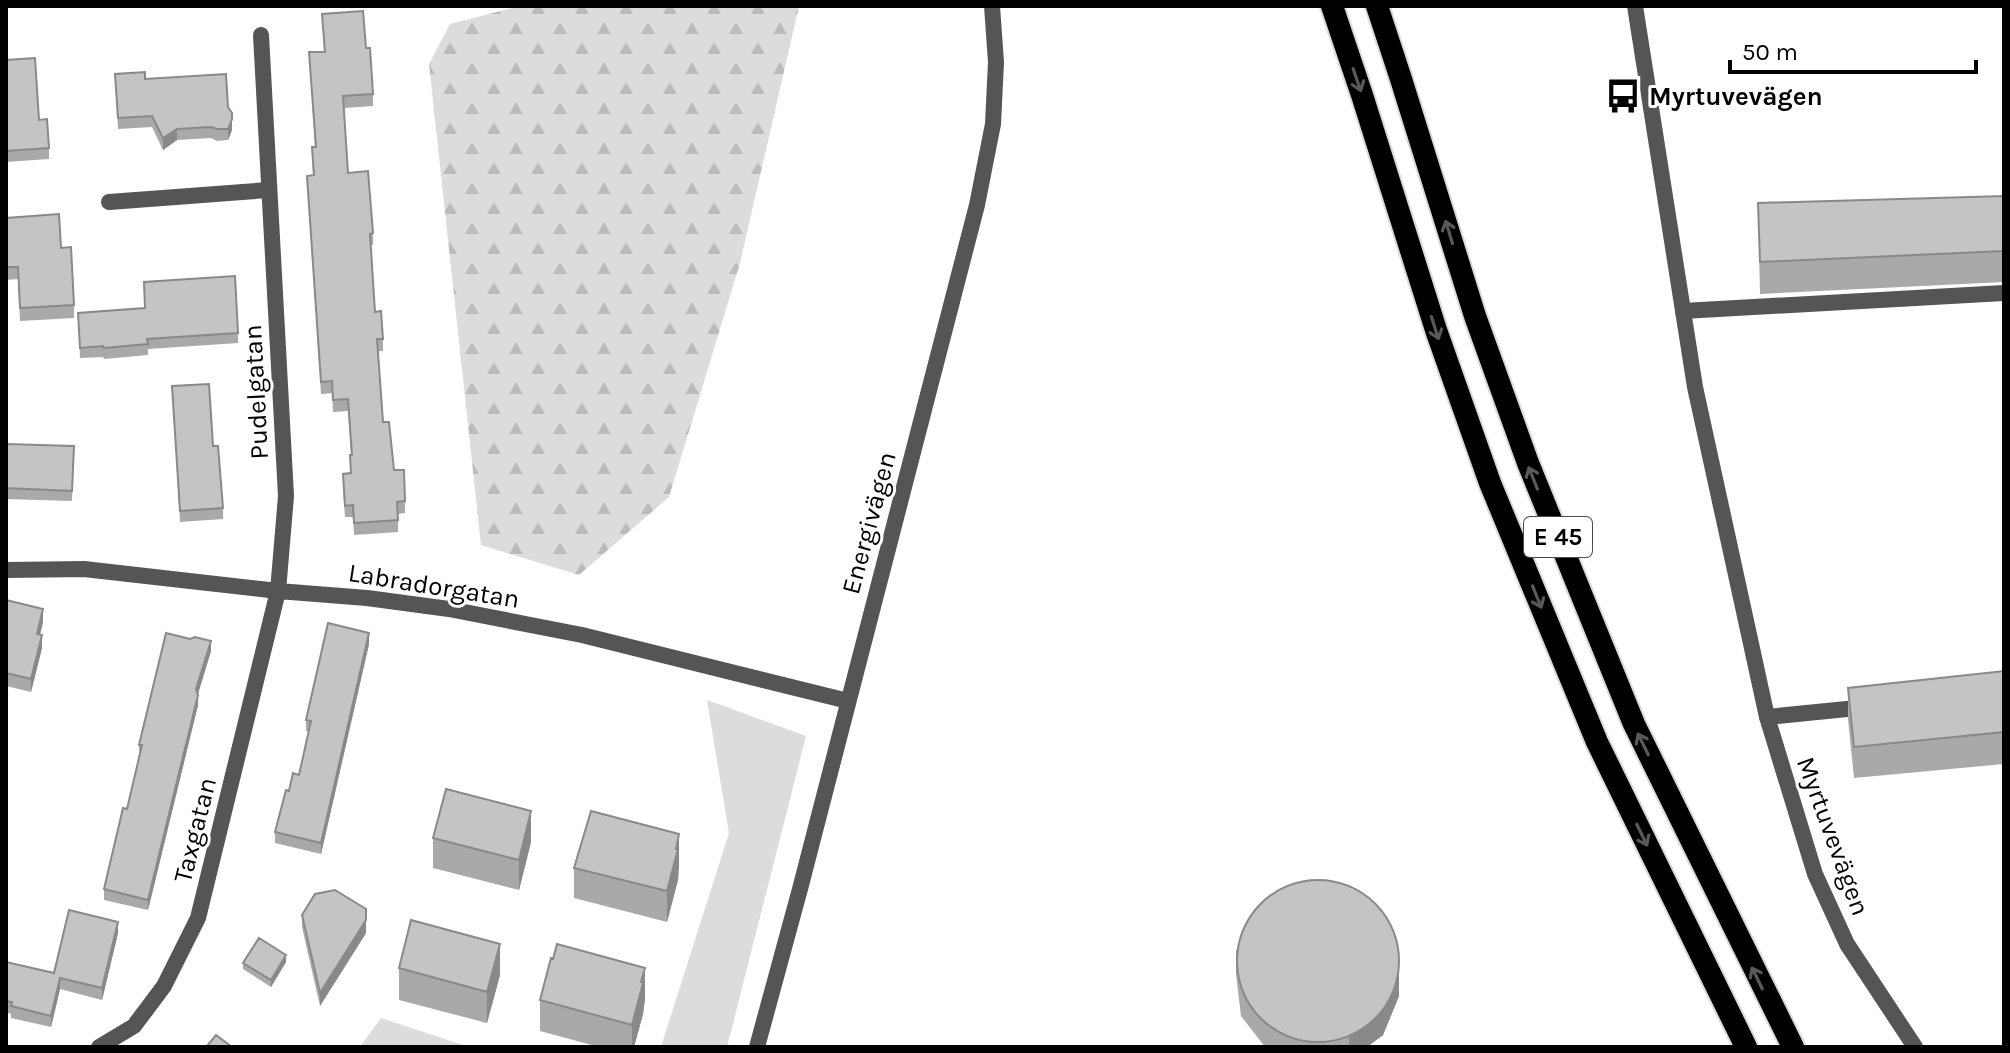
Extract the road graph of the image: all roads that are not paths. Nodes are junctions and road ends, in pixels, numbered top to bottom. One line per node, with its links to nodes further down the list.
1 (992, 6): 12 (street, Energivägen)
2 (1332, 6): 17 (highway, E 45, one-way to 17)
3 (1377, 6): 18 (highway, E 45, one-way to 3)
4 (1635, 6): 9 (street, Myrtuvevägen)
5 (261, 35): 6 (street, Pudelgatan)
6 (268, 190): 7 (street); 11 (street, Pudelgatan)
7 (109, 202)
8 (2004, 293): 9 (street)
9 (1683, 311): 14 (street, Myrtuvevägen)
10 (6, 570): 11 (street, Labradorgatan)
11 (278, 591): 12 (street, Labradorgatan); 15 (street, Taxgatan)
12 (848, 701): 16 (street, Energivägen)
13 (1877, 706): 14 (street)
14 (1767, 717): 19 (street, Myrtuvevägen)
15 (99, 1047)
16 (757, 1047)
17 (1746, 1047)
18 (1793, 1047)
19 (1915, 1047)

